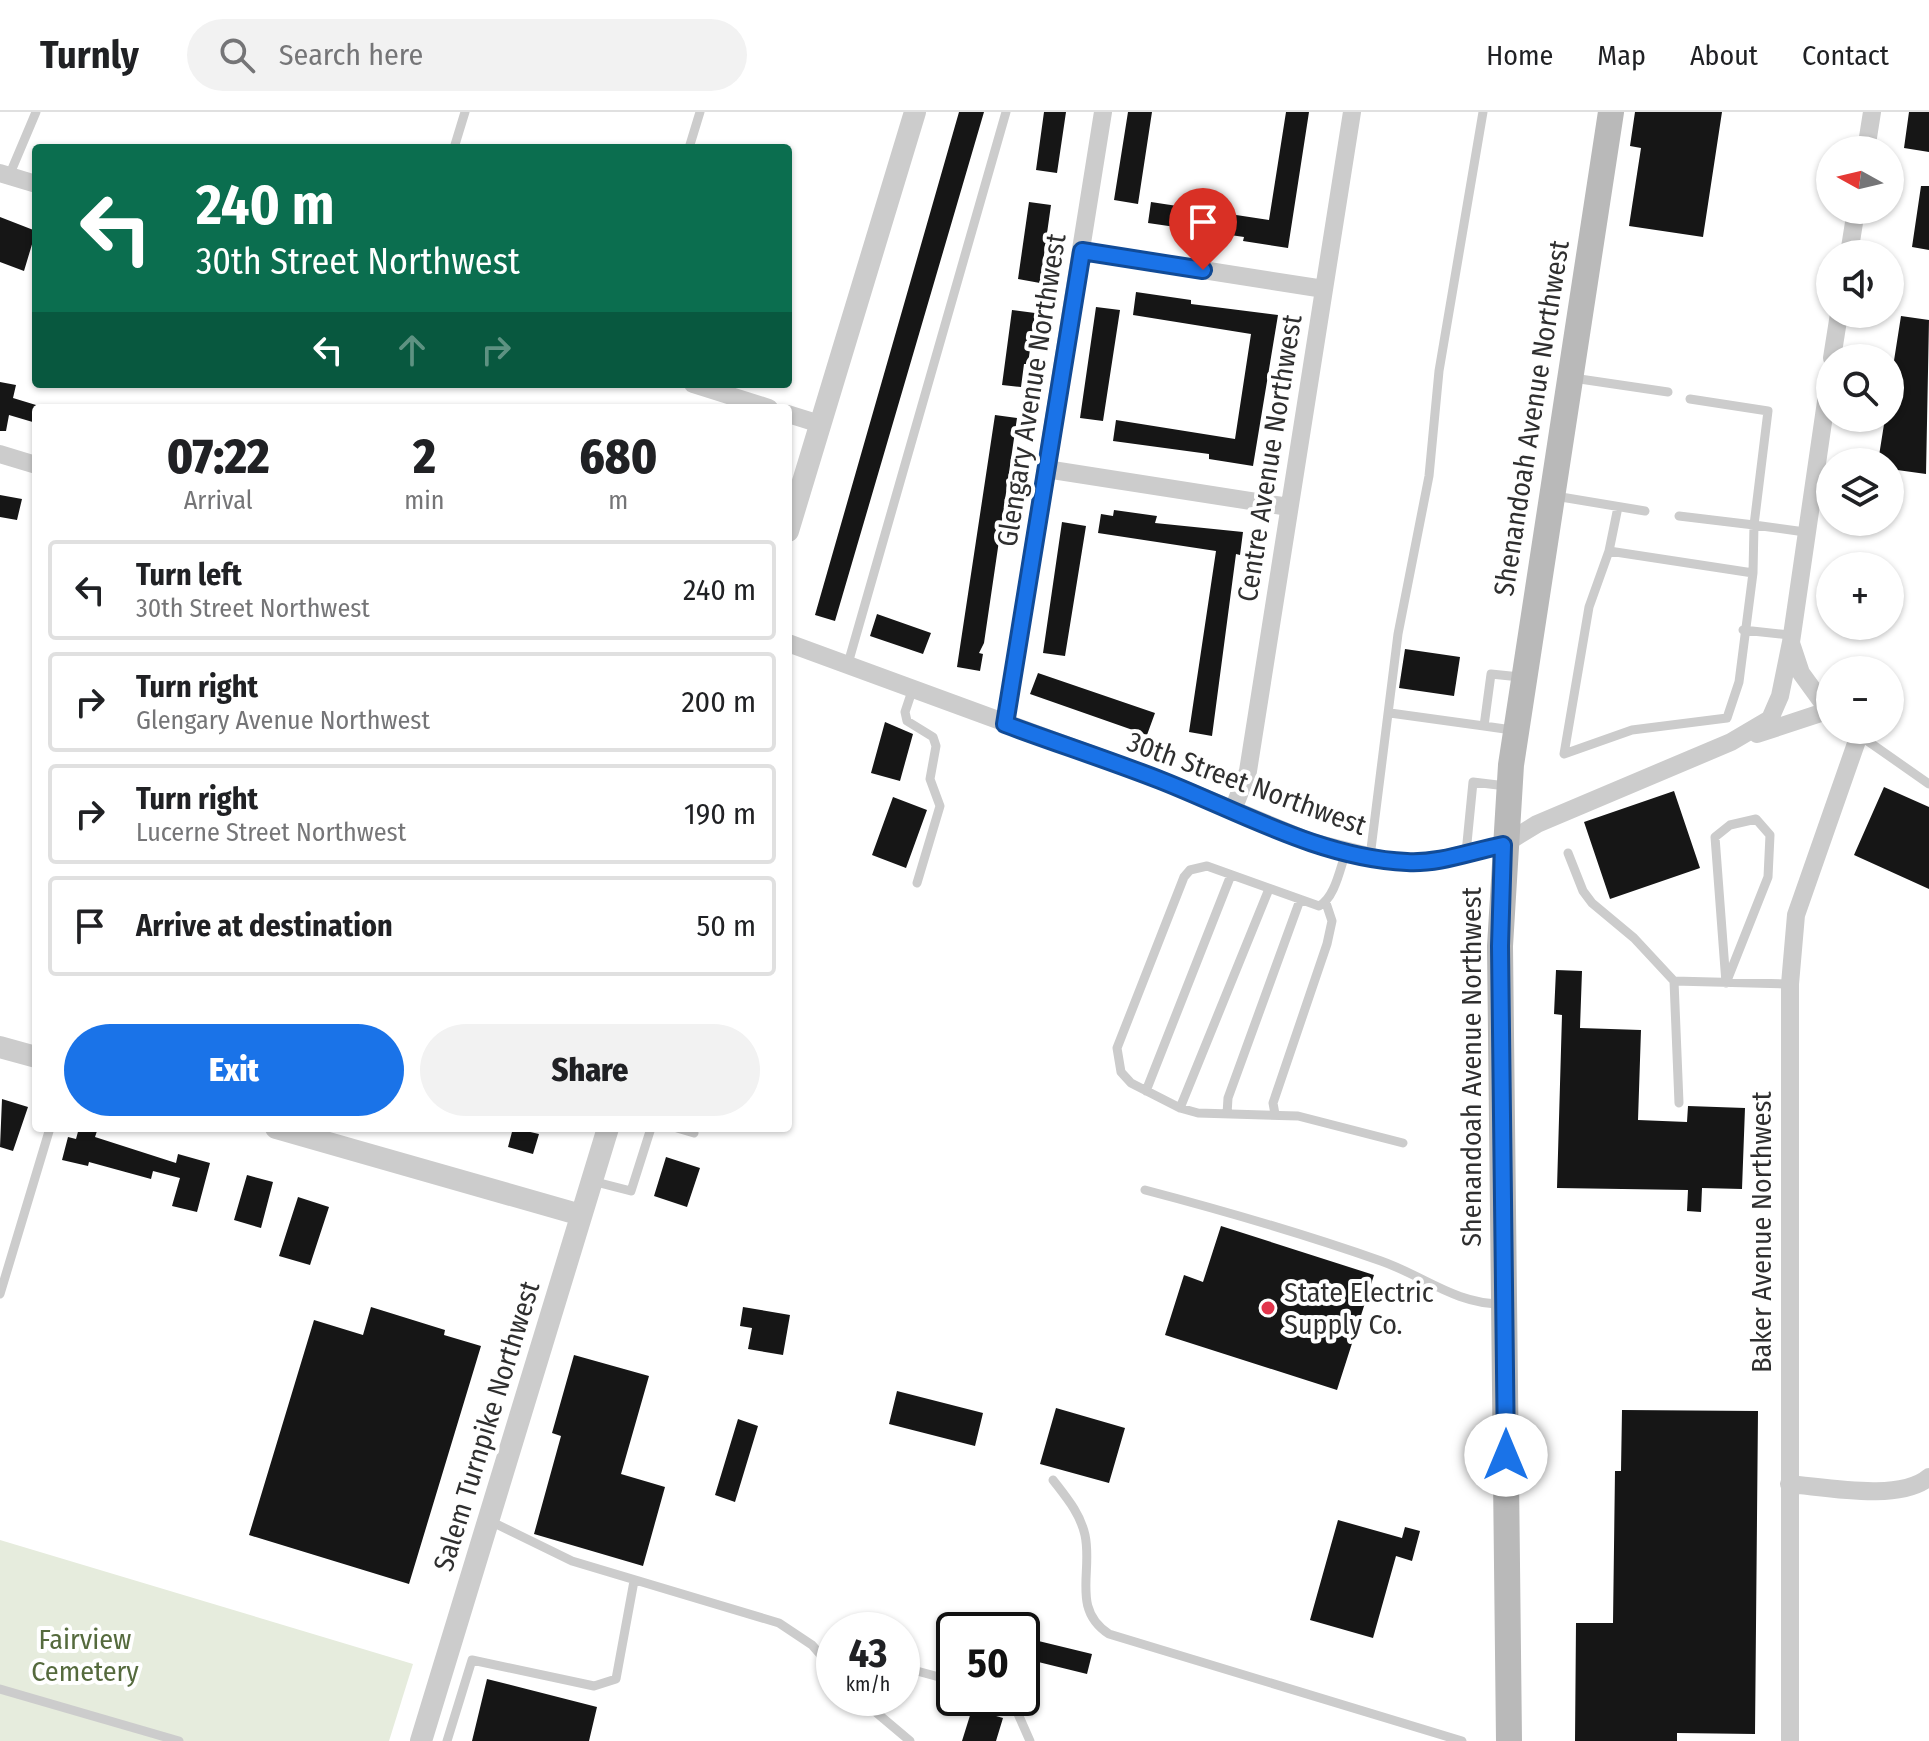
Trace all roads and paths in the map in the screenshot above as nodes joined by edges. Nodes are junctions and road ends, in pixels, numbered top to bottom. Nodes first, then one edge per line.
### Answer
1 (36, 112) edge
2 (465, 112) edge
3 (700, 112) edge
4 (915, 112) edge
5 (1006, 112) edge
6 (1103, 112) edge
7 (1352, 112) edge
8 (1483, 112) edge
9 (1611, 112) edge
10 (1872, 112) edge
11 (1868, 136) edge
12 (455, 144) edge
13 (690, 144) edge
14 (5, 174) edge
15 (32, 183) edge
16 (1082, 251) junction
17 (1324, 289) junction
18 (1570, 378) junction
19 (706, 388) edge
20 (1668, 392) dead end
21 (1690, 399) dead end
22 (756, 404) edge
23 (792, 415) edge
24 (820, 424) junction
25 (1821, 432) edge
26 (0, 454) edge
27 (32, 464) edge
28 (1046, 469) junction
29 (1551, 496) junction
30 (1289, 507) junction
31 (1618, 507) junction
32 (1645, 511) dead end
33 (1679, 516) dead end
34 (792, 518) edge
35 (1754, 525) junction
36 (1805, 532) junction
37 (1609, 551) junction
38 (1753, 573) junction
39 (1743, 630) junction
40 (1791, 639) junction
41 (792, 645) edge
42 (847, 667) junction
43 (1523, 677) junction
44 (912, 691) junction
45 (1816, 694) edge
46 (1390, 713) junction
47 (1816, 716) edge
48 (1005, 724) junction
49 (1484, 726) junction
50 (1515, 731) junction
51 (1731, 742) junction
52 (1852, 744) edge
53 (1873, 744) edge
54 (1929, 784) edge
55 (1509, 787) junction
56 (1233, 810) junction
57 (1503, 845) junction
58 (1346, 852) junction
59 (1466, 853) junction
60 (1568, 853) dead end
61 (1370, 857) junction
62 (1231, 875) junction
63 (917, 883) dead end
64 (1269, 889) junction
65 (1300, 900) junction
66 (1326, 903) junction
67 (1674, 981) junction
68 (1726, 983) junction
69 (1790, 984) junction
70 (1, 1049) edge
71 (32, 1056) edge
72 (1146, 1091) junction
73 (1679, 1103) dead end
74 (1180, 1108) junction
75 (1227, 1114) junction
76 (1275, 1114) junction
77 (49, 1132) edge
78 (290, 1132) edge
79 (607, 1132) edge
80 (650, 1132) edge
81 (691, 1132) edge
82 (694, 1133) dead end
83 (1403, 1143) dead end
84 (592, 1181) junction
85 (1145, 1190) dead end
86 (581, 1215) junction
87 (0, 1294) edge
88 (1505, 1304) junction
89 (1929, 1477) edge
90 (1053, 1480) dead end
91 (1789, 1484) junction
92 (488, 1520) junction
93 (634, 1581) junction
94 (816, 1650) edge
95 (448, 1652) junction
96 (472, 1660) junction
97 (0, 1689) edge
98 (880, 1716) edge
99 (1019, 1716) edge
100 (179, 1741) edge
101 (421, 1741) edge
102 (447, 1741) edge
103 (910, 1741) edge
104 (1030, 1741) edge
105 (1462, 1741) edge
106 (1509, 1741) edge
107 (1790, 1741) edge

1 - 14 lane
2 - 12 lane
3 - 13 lane
4 - 24 street
5 - 42 lane
6 - 16 street, Glengary Avenue Northwest
7 - 17 street, Centre Avenue Northwest
8 - 46 lane
9 - 18 main road, Shenandoah Avenue Northwest
10 - 11 street
14 - 15 street
16 - 17 street
16 - 28 street, Glengary Avenue Northwest
17 - 30 street, Centre Avenue Northwest
18 - 20 lane
18 - 29 main road, Shenandoah Avenue Northwest
19 - 22 street
21 - 35 lane
23 - 24 street
24 - 34 street
25 - 36 street
26 - 27 street
28 - 30 street
28 - 48 street, Glengary Avenue Northwest
29 - 31 lane
29 - 43 main road, Shenandoah Avenue Northwest
30 - 56 street, Centre Avenue Northwest
31 - 32 lane
31 - 37 lane
33 - 35 lane
35 - 36 lane
35 - 38 lane
36 - 40 street
37 - 38 lane
37 - 39 lane
38 - 39 lane
39 - 40 lane
40 - 45 street, 30th Street Northwest
40 - 51 street, 30th Street Northwest
41 - 42 street, 30th Street Northwest
42 - 44 street, 30th Street Northwest
43 - 49 lane
43 - 50 main road, Shenandoah Avenue Northwest
44 - 48 street, 30th Street Northwest
44 - 63 lane
46 - 49 lane
46 - 61 lane
47 - 51 street, 30th Street Northwest
48 - 56 street, 30th Street Northwest
49 - 50 lane
50 - 55 main road, Shenandoah Avenue Northwest
51 - 57 street, 30th Street Northwest
52 - 69 street, Baker Avenue Northwest
53 - 54 lane
55 - 57 main road, Shenandoah Avenue Northwest
55 - 59 lane
56 - 58 street, 30th Street Northwest
57 - 59 street, 30th Street Northwest
57 - 88 main road, Shenandoah Avenue Northwest
58 - 61 street, 30th Street Northwest
58 - 66 lane
59 - 61 street, 30th Street Northwest
60 - 67 lane
62 - 64 lane
62 - 72 lane
62 - 72 lane
64 - 65 lane
64 - 74 lane
65 - 66 lane
65 - 75 lane
66 - 76 lane
67 - 68 lane
67 - 73 lane
68 - 68 lane
68 - 69 lane
69 - 91 street, Baker Avenue Northwest
70 - 71 street
72 - 74 lane
74 - 75 lane
75 - 76 lane
76 - 83 lane
77 - 87 lane
78 - 86 street
79 - 84 street, Salem Turnpike Northwest
80 - 84 lane
81 - 82 lane
84 - 86 street, Salem Turnpike Northwest
85 - 88 lane
86 - 92 street, Salem Turnpike Northwest
88 - 106 main road, Shenandoah Avenue Northwest
89 - 91 street
90 - 105 lane
91 - 107 street, Baker Avenue Northwest
92 - 93 lane
92 - 95 street, Salem Turnpike Northwest
93 - 94 lane
93 - 96 lane
95 - 96 lane
95 - 101 street, Salem Turnpike Northwest
96 - 102 lane
97 - 100 lane
98 - 103 lane
99 - 104 lane

